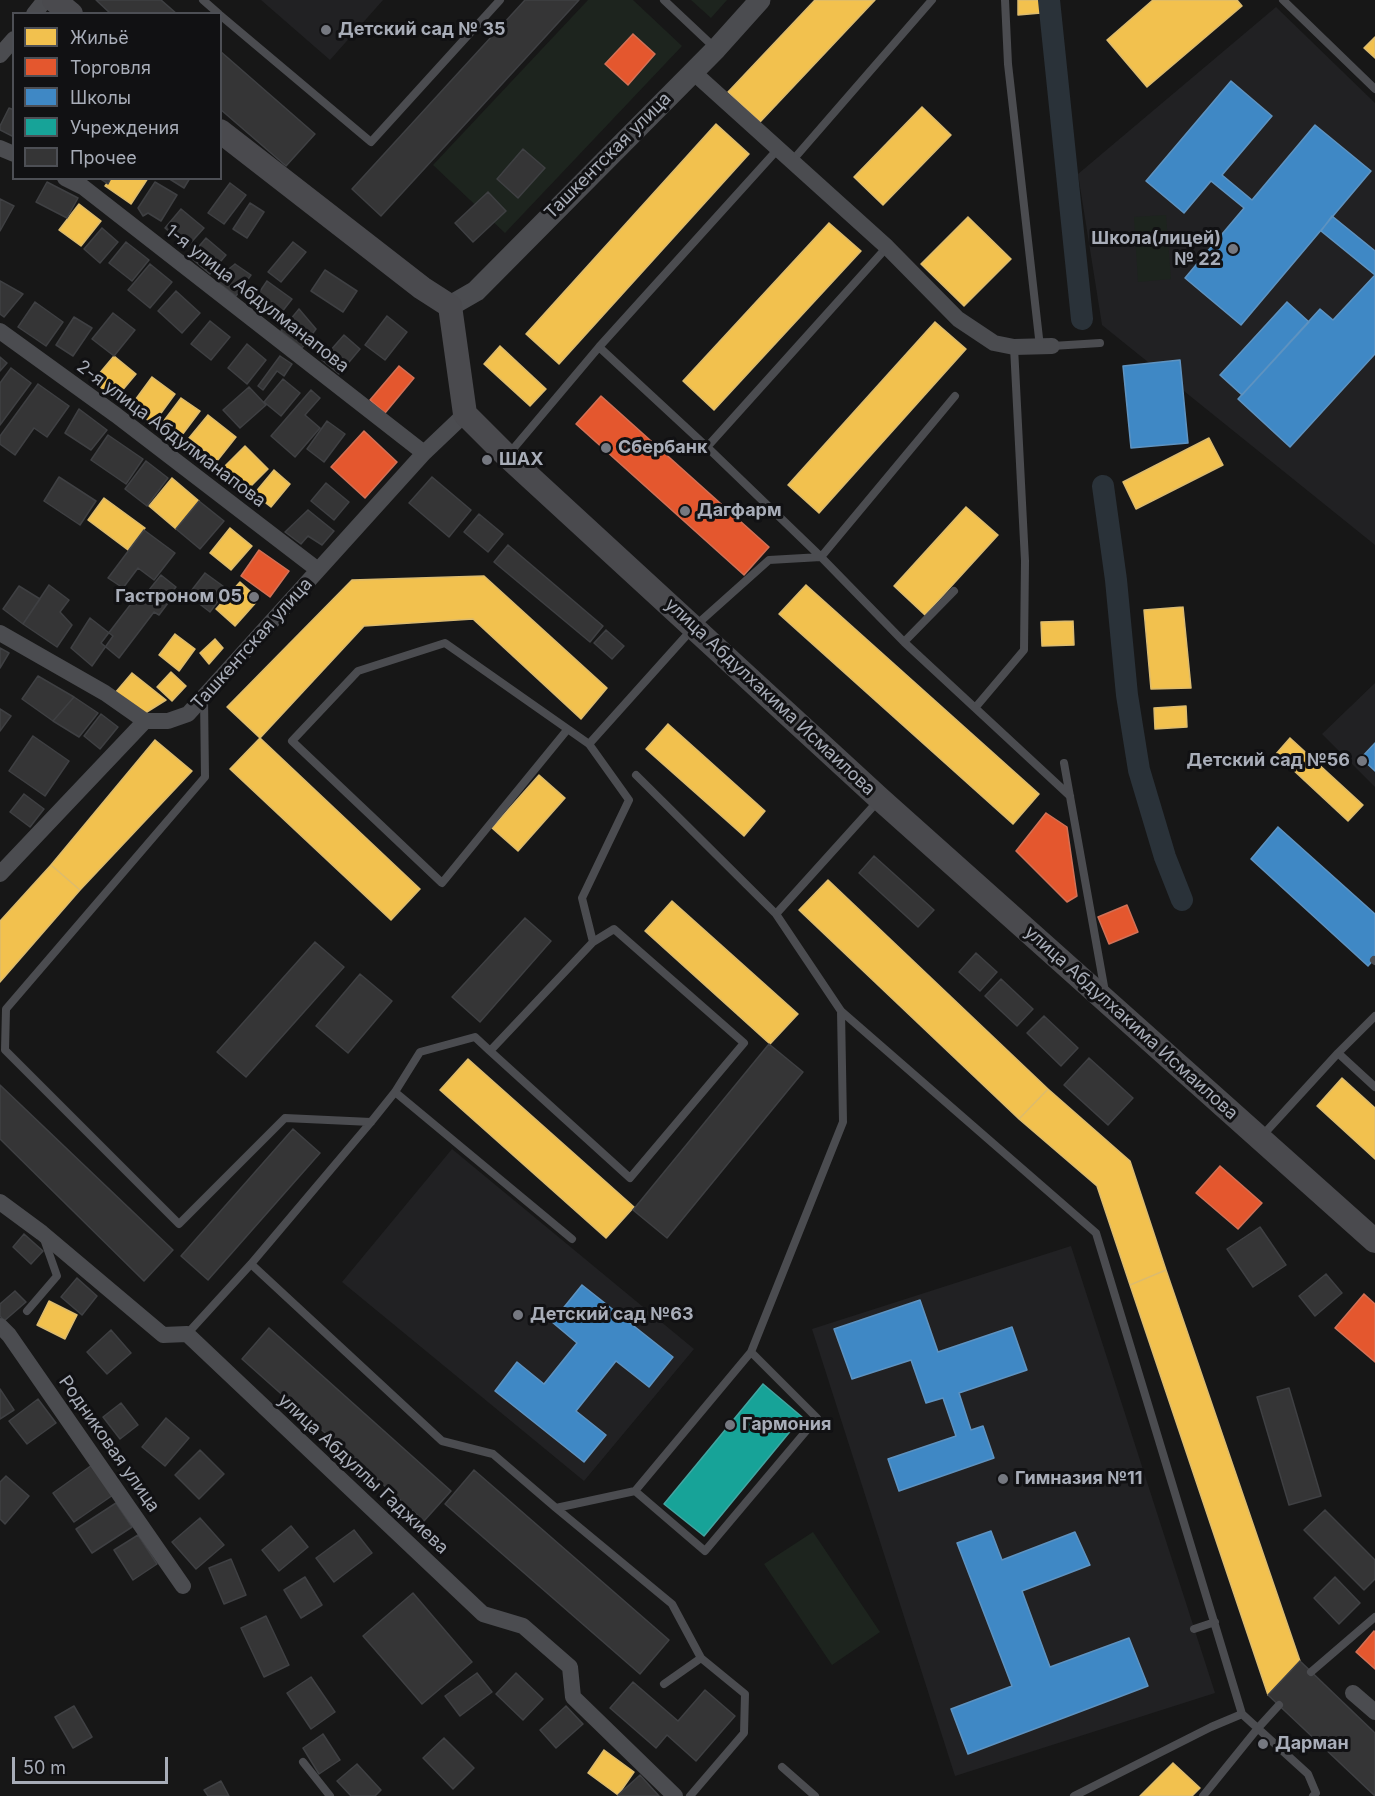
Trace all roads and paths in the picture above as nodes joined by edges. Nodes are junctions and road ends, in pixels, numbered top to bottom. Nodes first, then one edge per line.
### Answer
1 (45, 0) edge
2 (54, 0) edge
3 (203, 0) edge
4 (500, 0) edge
5 (664, 0) edge
6 (760, 0) edge
7 (932, 0) edge
8 (1005, 0) edge
9 (1288, 2) edge
10 (36, 12) edge
11 (69, 12) edge
12 (218, 12) edge
13 (222, 16) edge
14 (12, 41) edge
15 (716, 49) junction
16 (0, 55) edge
17 (692, 71) junction
18 (1375, 89) edge
19 (222, 133) edge
20 (778, 149) junction
21 (792, 161) junction
22 (69, 180) edge
23 (887, 247) junction
24 (450, 306) junction
25 (0, 331) edge
26 (1100, 343) dead end
27 (599, 347) junction
28 (1014, 347) junction
29 (1046, 347) junction
30 (955, 396) dead end
31 (465, 414) junction
32 (707, 447) junction
33 (424, 453) junction
34 (507, 456) junction
35 (821, 557) junction
36 (318, 570) junction
37 (954, 591) dead end
38 (694, 627) junction
39 (0, 633) edge
40 (904, 642) junction
41 (204, 697) junction
42 (975, 708) junction
43 (145, 721) junction
44 (567, 730) junction
45 (589, 744) junction
46 (1064, 763) dead end
47 (636, 775) dead end
48 (1070, 796) junction
49 (880, 799) junction
50 (0, 874) edge
51 (776, 914) junction
52 (593, 942) junction
53 (1106, 1002) junction
54 (841, 1011) junction
55 (1375, 1016) edge
56 (490, 1051) junction
57 (1338, 1053) junction
58 (1375, 1087) edge
59 (395, 1092) junction
60 (371, 1122) junction
61 (1260, 1138) junction
62 (0, 1202) edge
63 (42, 1233) junction
64 (572, 1239) dead end
65 (1375, 1241) edge
66 (251, 1264) junction
67 (27, 1311) dead end
68 (0, 1326) edge
69 (187, 1334) junction
70 (751, 1352) junction
71 (635, 1491) junction
72 (556, 1508) junction
73 (183, 1586) dead end
74 (1375, 1617) edge
75 (1215, 1622) junction
76 (1194, 1629) dead end
77 (701, 1658) junction
78 (1311, 1672) dead end
79 (664, 1684) dead end
80 (1353, 1693) dead end
81 (1279, 1706) dead end
82 (1375, 1712) edge
83 (1242, 1714) junction
84 (1258, 1728) junction
85 (303, 1761) dead end
86 (782, 1767) dead end
87 (1316, 1795) edge
88 (330, 1796) edge
89 (675, 1796) edge
90 (690, 1796) edge
91 (815, 1796) edge
92 (1074, 1796) edge
93 (1203, 1796) edge

1 - 10 street
2 - 11 main road
3 - 12 lane
4 - 13 lane
5 - 15 lane
6 - 15 street, Ташкентская улица
7 - 21 lane
8 - 29 lane
9 - 18 lane
14 - 16 street
15 - 17 street, Ташкентская улица
17 - 20 street
17 - 24 street, Ташкентская улица
19 - 24 main road
20 - 21 street
20 - 27 lane
21 - 23 street
22 - 33 street, 1-я улица Абдулманапова
23 - 28 street
23 - 32 lane
24 - 31 main road
25 - 36 street, 2-я улица Абдулманапова
26 - 29 lane
27 - 32 lane
27 - 34 lane
28 - 29 street
28 - 42 lane
30 - 35 lane
31 - 33 street, Ташкентская улица
31 - 34 main road, улица Абдулхакима Исмаилова
32 - 35 lane
33 - 36 street, Ташкентская улица
34 - 38 main road, улица Абдулхакима Исмаилова
35 - 38 lane
35 - 40 lane
36 - 41 street, Ташкентская улица
37 - 40 lane
38 - 45 lane
38 - 49 main road, улица Абдулхакима Исмаилова
39 - 43 street
40 - 42 lane
41 - 43 street, Ташкентская улица
41 - 60 lane
42 - 48 lane
43 - 50 street
44 - 44 lane
44 - 45 lane
45 - 52 lane
46 - 48 lane
47 - 51 lane
48 - 53 lane
49 - 51 lane
49 - 53 main road, улица Абдулхакима Исмаилова
51 - 54 lane
52 - 56 lane
52 - 56 lane
53 - 61 main road, улица Абдулхакима Исмаилова
54 - 70 lane
54 - 75 lane
55 - 57 lane
56 - 59 lane
57 - 58 lane
57 - 61 lane
59 - 60 lane
59 - 64 lane
60 - 66 lane
61 - 65 main road, улица Абдулхакима Исмаилова
62 - 63 street
63 - 67 lane
63 - 69 street
66 - 69 lane
66 - 72 lane
68 - 73 street, Родниковая улица
69 - 89 street, улица Абдуллы Гаджиева
70 - 71 lane
70 - 71 lane
71 - 72 lane
72 - 77 lane
74 - 78 lane
75 - 76 lane
75 - 83 lane
77 - 79 lane
77 - 90 lane
80 - 82 street
81 - 84 lane
83 - 84 lane
83 - 92 lane
84 - 87 lane
84 - 93 lane
85 - 88 lane
86 - 91 lane

